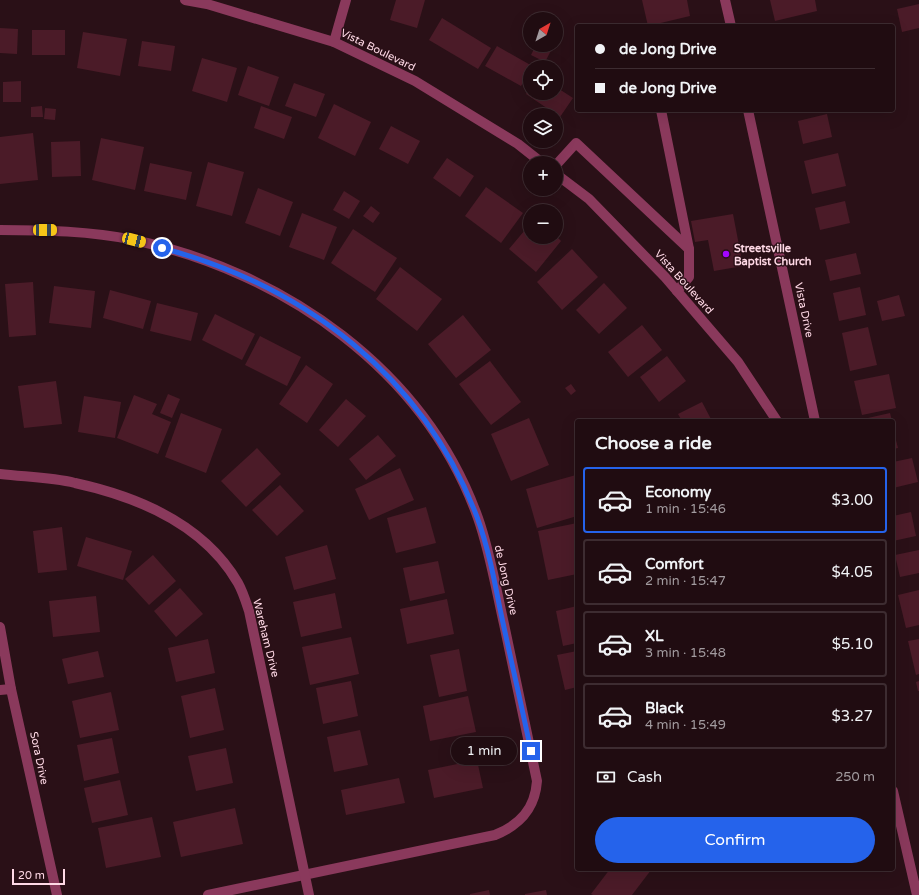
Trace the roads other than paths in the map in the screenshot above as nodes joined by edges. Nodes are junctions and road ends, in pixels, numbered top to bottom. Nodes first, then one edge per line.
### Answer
1 (185, 0) edge
2 (346, 0) edge
3 (725, 0) edge
4 (731, 24) edge
5 (334, 42) junction
6 (661, 112) edge
7 (748, 112) edge
8 (533, 156) edge
9 (563, 157) edge
10 (563, 179) edge
11 (0, 230) edge
12 (688, 249) junction
13 (677, 291) junction
14 (776, 419) edge
15 (815, 419) edge
16 (0, 474) edge
17 (0, 627) edge
18 (11, 689) junction
19 (0, 690) edge
20 (895, 800) edge
21 (304, 874) junction
22 (56, 895) edge
23 (208, 895) edge
24 (309, 895) edge
25 (917, 895) edge

1 - 5 street, Vista Boulevard
2 - 5 street
3 - 4 street
5 - 8 street, Vista Boulevard
6 - 12 street
7 - 15 street, Vista Drive
9 - 12 street
10 - 13 street, Vista Boulevard
11 - 21 street, de Jong Drive
12 - 13 street
13 - 14 street, Vista Boulevard
16 - 21 street, Wareham Drive
17 - 18 street, Sora Drive
18 - 19 street
18 - 22 street, Sora Drive
20 - 25 street
21 - 23 street, de Jong Drive
21 - 24 street, Wareham Drive

